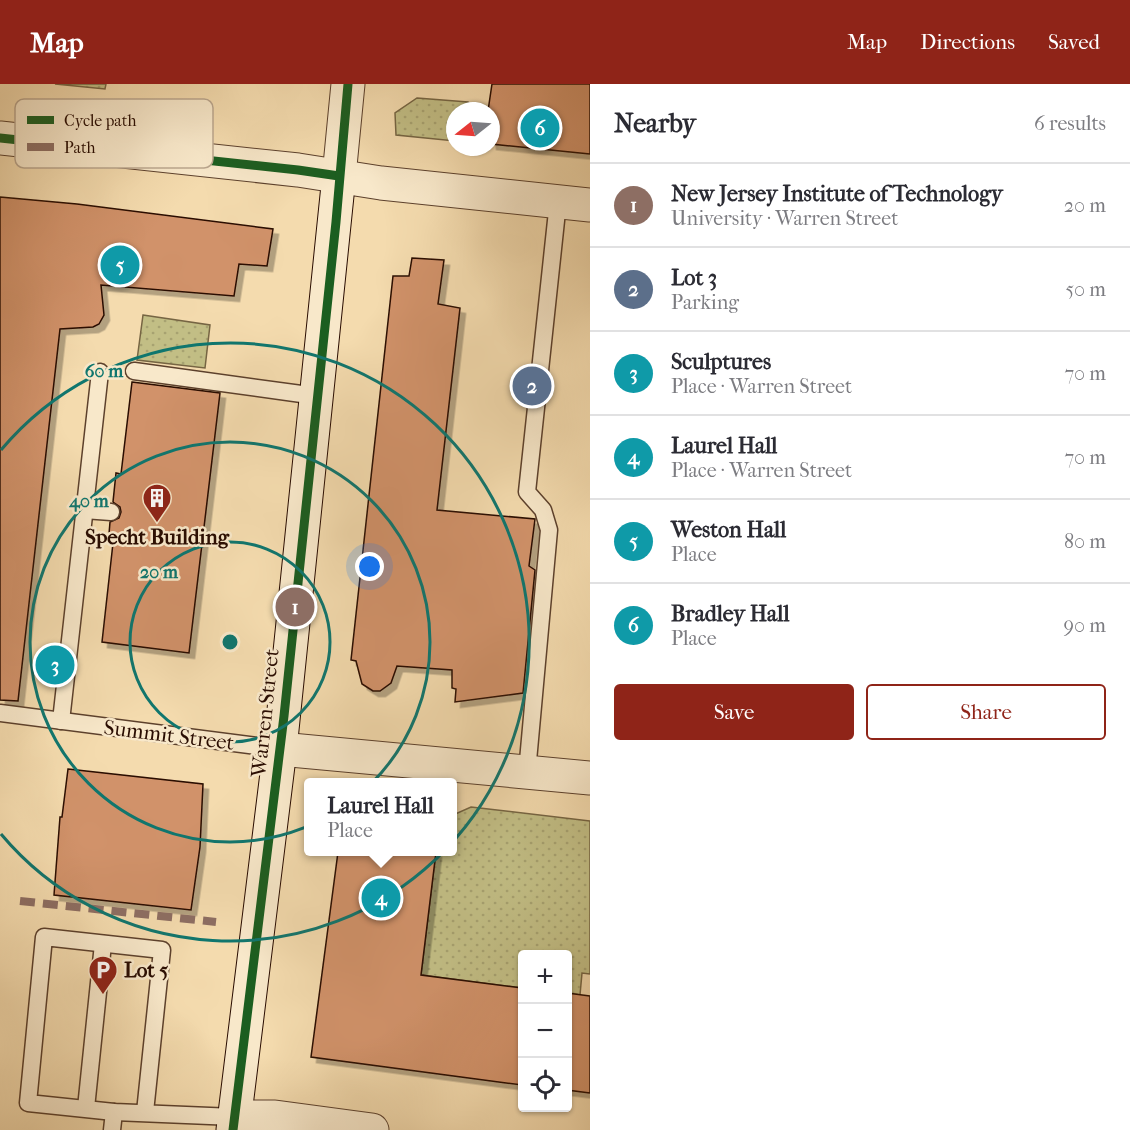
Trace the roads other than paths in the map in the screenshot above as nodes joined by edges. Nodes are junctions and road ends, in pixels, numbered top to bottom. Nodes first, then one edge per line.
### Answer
1 (348, 84) edge
2 (0, 138) edge
3 (15, 140) edge
4 (213, 161) edge
5 (339, 177) junction
6 (558, 202) junction
7 (590, 205) edge
8 (134, 371) dead end
9 (100, 372) dead end
10 (316, 396) junction
11 (84, 510) junction
12 (111, 512) dead end
13 (0, 713) edge
14 (61, 721) junction
15 (280, 749) junction
16 (526, 772) junction
17 (590, 778) edge
18 (103, 944) junction
19 (86, 1108) junction
20 (114, 1112) junction
21 (145, 1112) junction
22 (233, 1124) edge
23 (112, 1130) edge
24 (372, 1130) edge

1 - 5 street, Warren Street
2 - 3 street
4 - 5 street
5 - 6 street
5 - 10 street, Warren Street
6 - 7 street
6 - 16 lane
8 - 10 lane
9 - 11 lane
10 - 15 street, Warren Street
11 - 12 lane
11 - 14 lane
13 - 14 lane, Summit Street
14 - 15 lane, Summit Street
15 - 16 street, Summit Street
15 - 22 street, Warren Street
16 - 17 street, Summit Street
18 - 19 lane
18 - 19 lane
18 - 21 lane
19 - 20 lane
20 - 21 lane
20 - 23 lane
21 - 22 lane
22 - 24 street

